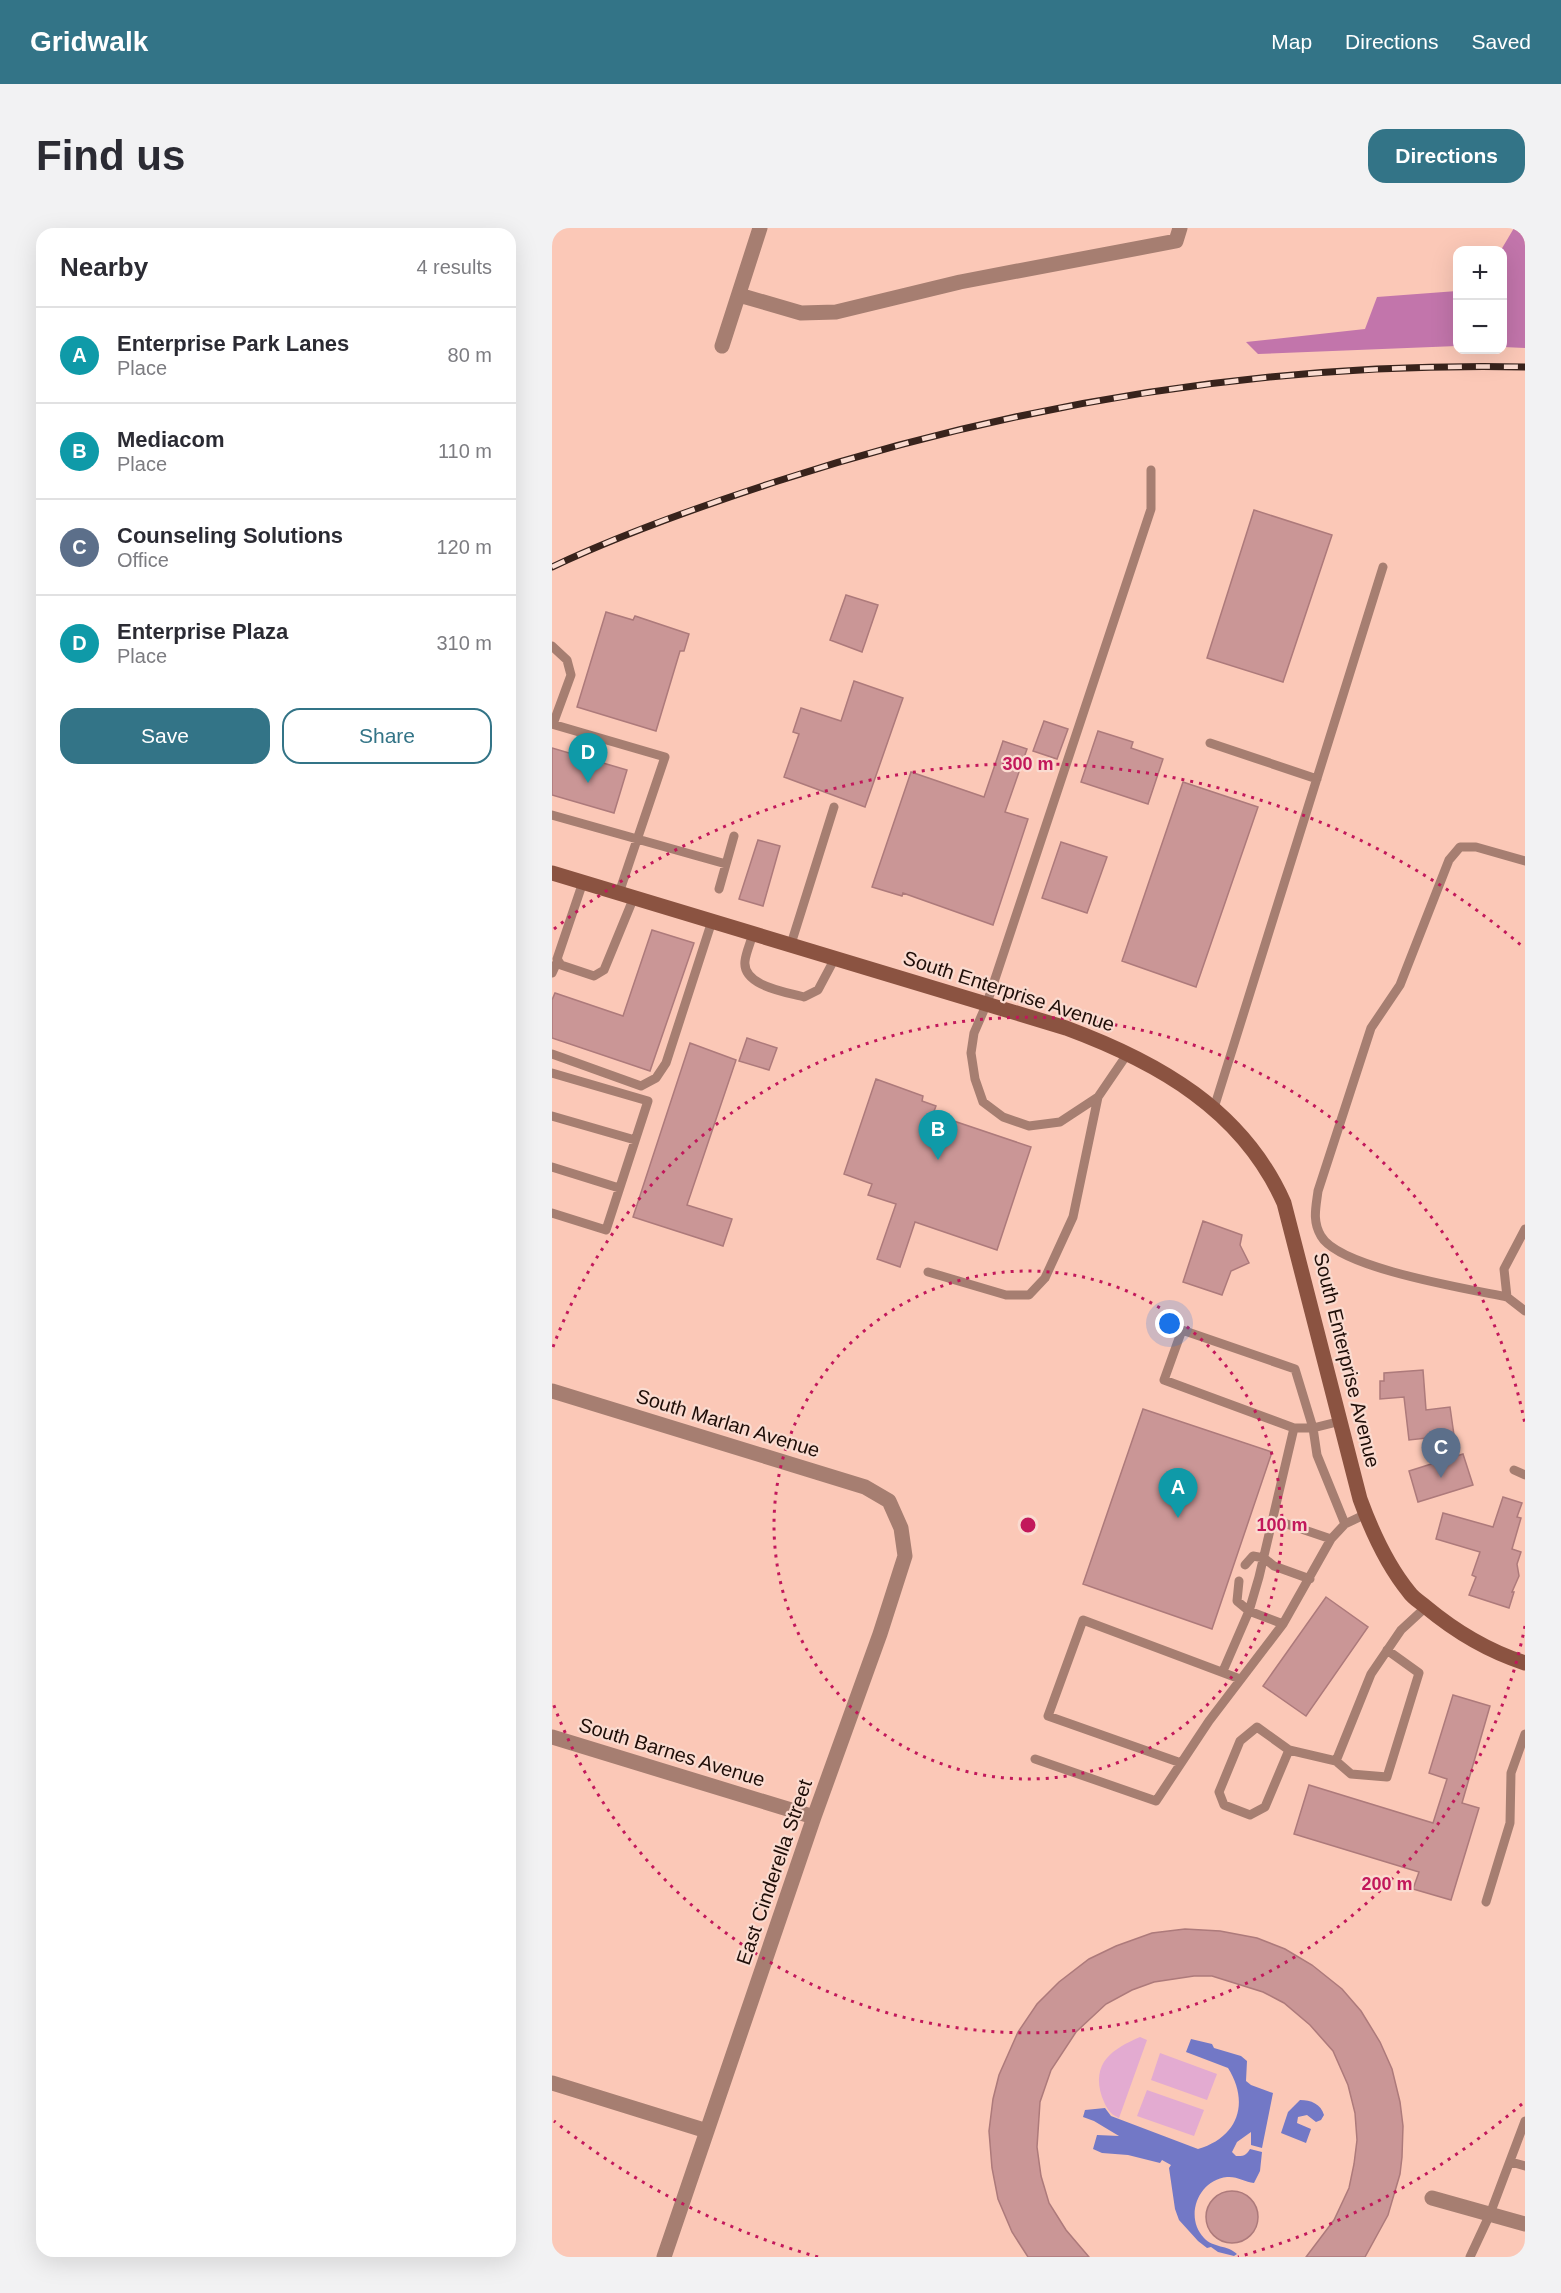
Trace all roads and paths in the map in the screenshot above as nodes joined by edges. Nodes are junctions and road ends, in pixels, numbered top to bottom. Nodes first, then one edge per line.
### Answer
1 (760, 228) edge
2 (1178, 234) edge
3 (739, 295) junction
4 (722, 346) dead end
5 (1151, 470) dead end
6 (1383, 567) dead end
7 (552, 646) edge
8 (553, 724) edge
9 (1210, 743) dead end
10 (1317, 779) junction
11 (834, 807) dead end
12 (552, 815) edge
13 (734, 836) dead end
14 (637, 840) junction
15 (1525, 861) edge
16 (726, 864) junction
17 (552, 873) edge
18 (583, 882) junction
19 (719, 889) dead end
20 (626, 895) junction
21 (712, 921) junction
22 (753, 933) junction
23 (790, 944) junction
24 (835, 958) junction
25 (558, 960) junction
26 (552, 973) edge
27 (987, 1004) junction
28 (1128, 1053) junction
29 (552, 1054) edge
30 (552, 1073) edge
31 (1098, 1097) junction
32 (1214, 1108) junction
33 (552, 1116) edge
34 (635, 1140) junction
35 (552, 1167) edge
36 (619, 1188) junction
37 (552, 1213) edge
38 (1525, 1229) edge
39 (928, 1272) dead end
40 (1507, 1297) junction
41 (1525, 1311) edge
42 (552, 1391) edge
43 (1341, 1421) junction
44 (1294, 1428) junction
45 (1313, 1428) junction
46 (1514, 1470) dead end
47 (1525, 1475) edge
48 (889, 1501) joint
49 (1366, 1514) junction
50 (1272, 1519) junction
51 (1345, 1524) junction
52 (1331, 1539) junction
53 (1264, 1558) junction
54 (1245, 1565) dead end
55 (1310, 1579) junction
56 (1239, 1581) dead end
57 (1426, 1607) junction
58 (1249, 1611) junction
59 (1283, 1624) junction
60 (1387, 1650) junction
61 (1525, 1663) edge
62 (1222, 1671) junction
63 (1240, 1679) junction
64 (1525, 1734) edge
65 (552, 1737) edge
66 (1289, 1750) junction
67 (1035, 1759) dead end
68 (1336, 1761) junction
69 (1181, 1763) junction
70 (814, 1817) junction
71 (1486, 1902) dead end
72 (552, 2083) edge
73 (1525, 2121) edge
74 (707, 2131) junction
75 (1511, 2162) junction
76 (1525, 2166) edge
77 (1432, 2198) dead end
78 (1490, 2214) junction
79 (1525, 2224) edge
80 (664, 2257) edge
81 (1470, 2257) edge

1 - 3 street
2 - 3 street
3 - 4 street
5 - 27 lane
6 - 10 lane
7 - 8 lane
8 - 14 lane
9 - 10 lane
10 - 32 lane
11 - 23 lane
12 - 14 lane
13 - 16 lane
14 - 16 lane
14 - 20 lane
15 - 40 lane
16 - 19 lane
17 - 18 street, South Enterprise Avenue
18 - 20 street, South Enterprise Avenue
18 - 25 lane
20 - 21 street, South Enterprise Avenue
20 - 25 lane
21 - 22 street, South Enterprise Avenue
21 - 29 lane
22 - 23 street, South Enterprise Avenue
22 - 24 lane
23 - 24 street, South Enterprise Avenue
24 - 27 street, South Enterprise Avenue
25 - 26 lane
27 - 28 street, South Enterprise Avenue
27 - 31 lane
28 - 31 lane
28 - 32 street, South Enterprise Avenue
30 - 34 lane
31 - 39 lane
32 - 43 street, South Enterprise Avenue
33 - 34 lane
34 - 36 lane
35 - 36 lane
36 - 37 lane
38 - 40 lane
40 - 41 lane
42 - 48 street, South Marlan Avenue
43 - 45 lane
43 - 49 street, South Enterprise Avenue
44 - 45 lane
44 - 45 lane
44 - 50 lane
45 - 51 lane
46 - 47 lane
48 - 70 street, East Cinderella Street
49 - 51 lane
49 - 57 street, South Enterprise Avenue
50 - 52 lane
50 - 53 lane
51 - 52 lane
52 - 55 lane
53 - 54 lane
53 - 55 lane
53 - 58 lane
55 - 59 lane
56 - 58 lane
57 - 60 lane
57 - 61 street, South Enterprise Avenue
58 - 59 lane
58 - 62 lane
59 - 63 lane
60 - 68 lane
60 - 68 lane
62 - 63 lane
62 - 69 lane
63 - 69 lane
64 - 71 lane
65 - 70 street, South Barnes Avenue
66 - 66 lane
66 - 68 lane
67 - 69 lane
70 - 74 street, East Cinderella Street
72 - 74 street
73 - 75 lane
74 - 80 street, East Cinderella Street
75 - 76 lane
75 - 78 lane
77 - 78 street
78 - 79 street
78 - 81 lane

